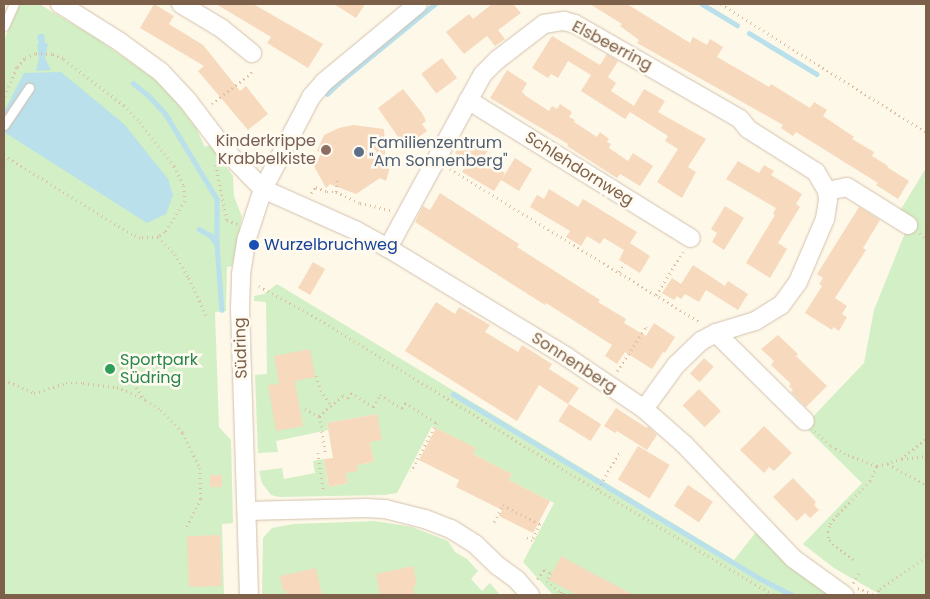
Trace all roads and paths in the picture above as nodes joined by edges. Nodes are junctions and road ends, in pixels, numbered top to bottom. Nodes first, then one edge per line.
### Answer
1 (14, 4) edge
2 (181, 4) edge
3 (418, 4) edge
4 (721, 4) edge
5 (70, 6) edge
6 (4, 26) edge
7 (252, 53) joint
8 (29, 88) dead end
9 (4, 96) edge
10 (468, 100) junction
11 (199, 115) junction
12 (4, 124) edge
13 (926, 132) edge
14 (4, 156) edge
15 (436, 160) junction
16 (215, 163) dead end
17 (337, 178) dead end
18 (264, 189) junction
19 (827, 191) junction
20 (336, 192) junction
21 (305, 209) junction
22 (405, 218) junction
23 (908, 225) dead end
24 (250, 228) junction
25 (158, 238) junction
26 (691, 238) joint
27 (388, 248) junction
28 (624, 263) dead end
29 (619, 272) junction
30 (259, 286) dead end
31 (656, 295) junction
32 (207, 317) dead end
33 (650, 330) dead end
34 (716, 332) junction
35 (627, 356) dead end
36 (119, 363) dead end
37 (316, 376) dead end
38 (4, 380) edge
39 (146, 400) junction
40 (331, 405) junction
41 (305, 409) dead end
42 (644, 409) junction
43 (318, 416) junction
44 (805, 421) joint
45 (926, 439) edge
46 (325, 452) dead end
47 (622, 452) dead end
48 (318, 453) dead end
49 (926, 456) edge
50 (901, 459) junction
51 (888, 464) junction
52 (877, 466) junction
53 (411, 472) dead end
54 (926, 485) edge
55 (598, 489) junction
56 (326, 507) junction
57 (247, 511) junction
58 (494, 522) dead end
59 (185, 530) dead end
60 (525, 537) dead end
61 (926, 557) edge
62 (853, 560) dead end
63 (860, 571) dead end
64 (563, 588) dead end
65 (851, 590) edge
66 (560, 593) junction
67 (528, 594) edge
68 (249, 595) edge
69 (564, 595) edge
70 (774, 595) edge
71 (874, 595) edge

1 - 6 lane
2 - 7 street
3 - 18 street, Südring
4 - 13 path
5 - 11 street
7 - 11 path
8 - 12 lane
9 - 25 path
10 - 15 street, Elsbeerring
10 - 19 street, Elsbeerring
10 - 26 street, Schlehdornweg
11 - 18 street
14 - 25 path
15 - 22 street, Elsbeerring
15 - 29 path
16 - 24 path
17 - 20 path
18 - 21 street, Sonnenberg
18 - 24 street, Südring
19 - 23 street
19 - 34 street
20 - 21 path
20 - 22 path
21 - 27 street, Sonnenberg
22 - 27 street, Elsbeerring
24 - 57 street, Südring
25 - 32 path
26 - 31 path
27 - 42 street, Sonnenberg
28 - 29 path
29 - 31 path
30 - 55 path
31 - 34 path
33 - 35 path
34 - 42 street
34 - 44 street
36 - 39 path
37 - 40 path
38 - 39 path
39 - 59 path
40 - 43 path
40 - 53 path
41 - 43 path
42 - 65 street, Sonnenberg
43 - 46 path
44 - 52 path
45 - 50 path
47 - 55 path
48 - 56 path
49 - 50 path
50 - 51 path
51 - 52 path
51 - 54 path
52 - 62 path
55 - 70 path
56 - 57 street
56 - 67 street
57 - 68 street, Südring
58 - 60 path
61 - 71 path
63 - 65 path
64 - 66 path
65 - 71 path
66 - 67 path
66 - 69 path

